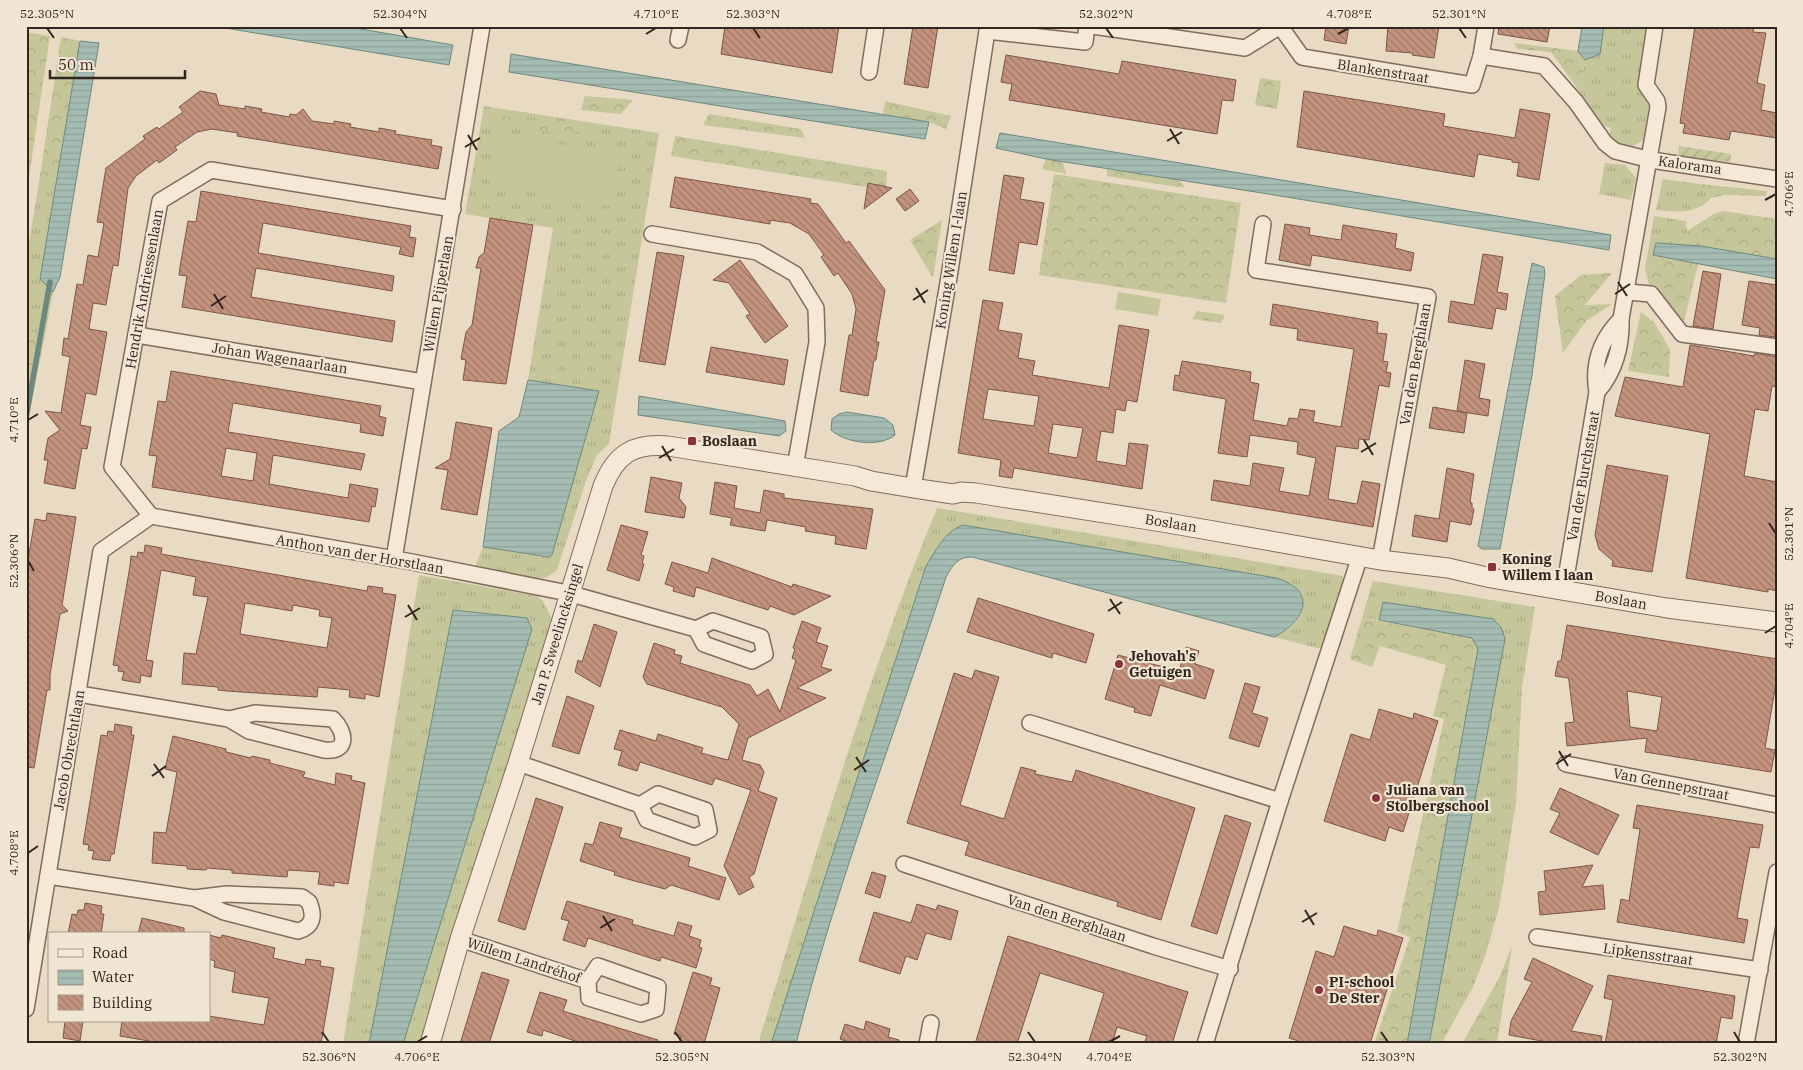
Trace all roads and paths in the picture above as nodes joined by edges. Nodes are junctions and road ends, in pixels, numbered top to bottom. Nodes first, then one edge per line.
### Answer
1 (876, 26) edge
2 (1087, 26) edge
3 (1093, 26) edge
4 (1280, 26) edge
5 (1486, 26) edge
6 (1655, 26) edge
7 (482, 27) edge
8 (986, 28) edge
9 (1481, 56) junction
10 (869, 72) dead end
11 (1650, 160) junction
12 (1777, 179) edge
13 (453, 209) junction
14 (1263, 224) dead end
15 (652, 234) dead end
16 (1627, 292) junction
17 (137, 335) junction
18 (1777, 347) edge
19 (423, 382) junction
20 (795, 467) junction
21 (914, 482) junction
22 (151, 516) junction
23 (1360, 556) junction
24 (394, 559) junction
25 (1380, 560) junction
26 (1564, 590) junction
27 (568, 594) junction
28 (1722, 616) junction
29 (1777, 622) edge
30 (696, 629) dead end
31 (1777, 632) edge
32 (79, 694) junction
33 (229, 719) junction
34 (1030, 723) dead end
35 (518, 764) junction
36 (1566, 764) dead end
37 (1280, 801) junction
38 (640, 805) dead end
39 (1777, 805) edge
40 (904, 864) dead end
41 (1777, 872) edge
42 (48, 876) junction
43 (194, 898) junction
44 (1536, 937) dead end
45 (460, 939) junction
46 (1230, 969) junction
47 (1760, 970) junction
48 (588, 981) junction
49 (26, 1009) edge
50 (931, 1023) dead end
51 (430, 1044) edge
52 (927, 1044) edge
53 (1206, 1044) edge
54 (1746, 1044) edge

1 - 10 street
2 - 8 street
3 - 4 street, Blankenstraat
4 - 9 street, Blankenstraat
5 - 9 street, Blankenstraat
6 - 11 street, Kalorama
7 - 13 street, Willem Pijperlaan
8 - 21 street, Koning Willem I-laan
9 - 11 street
11 - 12 street, Kalorama
11 - 16 street, Van der Burchstraat
13 - 17 street, Hendrik Andriessenlaan
13 - 19 street, Willem Pijperlaan
14 - 25 street, Van den Berghlaan
15 - 20 street
16 - 18 street
16 - 26 street, Van der Burchstraat
17 - 19 street, Johan Wagenaarlaan
17 - 22 street, Hendrik Andriessenlaan
19 - 24 street, Willem Pijperlaan
20 - 21 street, Jan P. Sweelincksingel
20 - 27 street, Jan P. Sweelincksingel
21 - 23 street, Boslaan
22 - 24 street, Anthon van der Horstlaan
22 - 32 street, Jacob Obrechtlaan
23 - 25 street, Boslaan
23 - 37 street
24 - 27 street, Anthon van der Horstlaan
25 - 26 street, Boslaan
26 - 28 street, Boslaan
27 - 30 street, Anthon van der Horstlaan
27 - 35 street, Jan P. Sweelincksingel
28 - 29 street, Boslaan
28 - 31 street, Boslaan
32 - 33 street
32 - 42 street, Jacob Obrechtlaan
33 - 33 street
34 - 37 street
35 - 38 street
35 - 45 street, Jan P. Sweelincksingel
36 - 39 street, Van Gennepstraat
37 - 46 street
40 - 46 street, Van den Berghlaan
41 - 47 street
42 - 43 street
42 - 49 street, Jacob Obrechtlaan
43 - 43 street
44 - 47 street, Lipkensstraat
45 - 48 street, Willem Landréhof
45 - 51 street, Jan P. Sweelincksingel
46 - 53 street
47 - 54 street
48 - 48 street, Willem Landréhof
50 - 52 street

